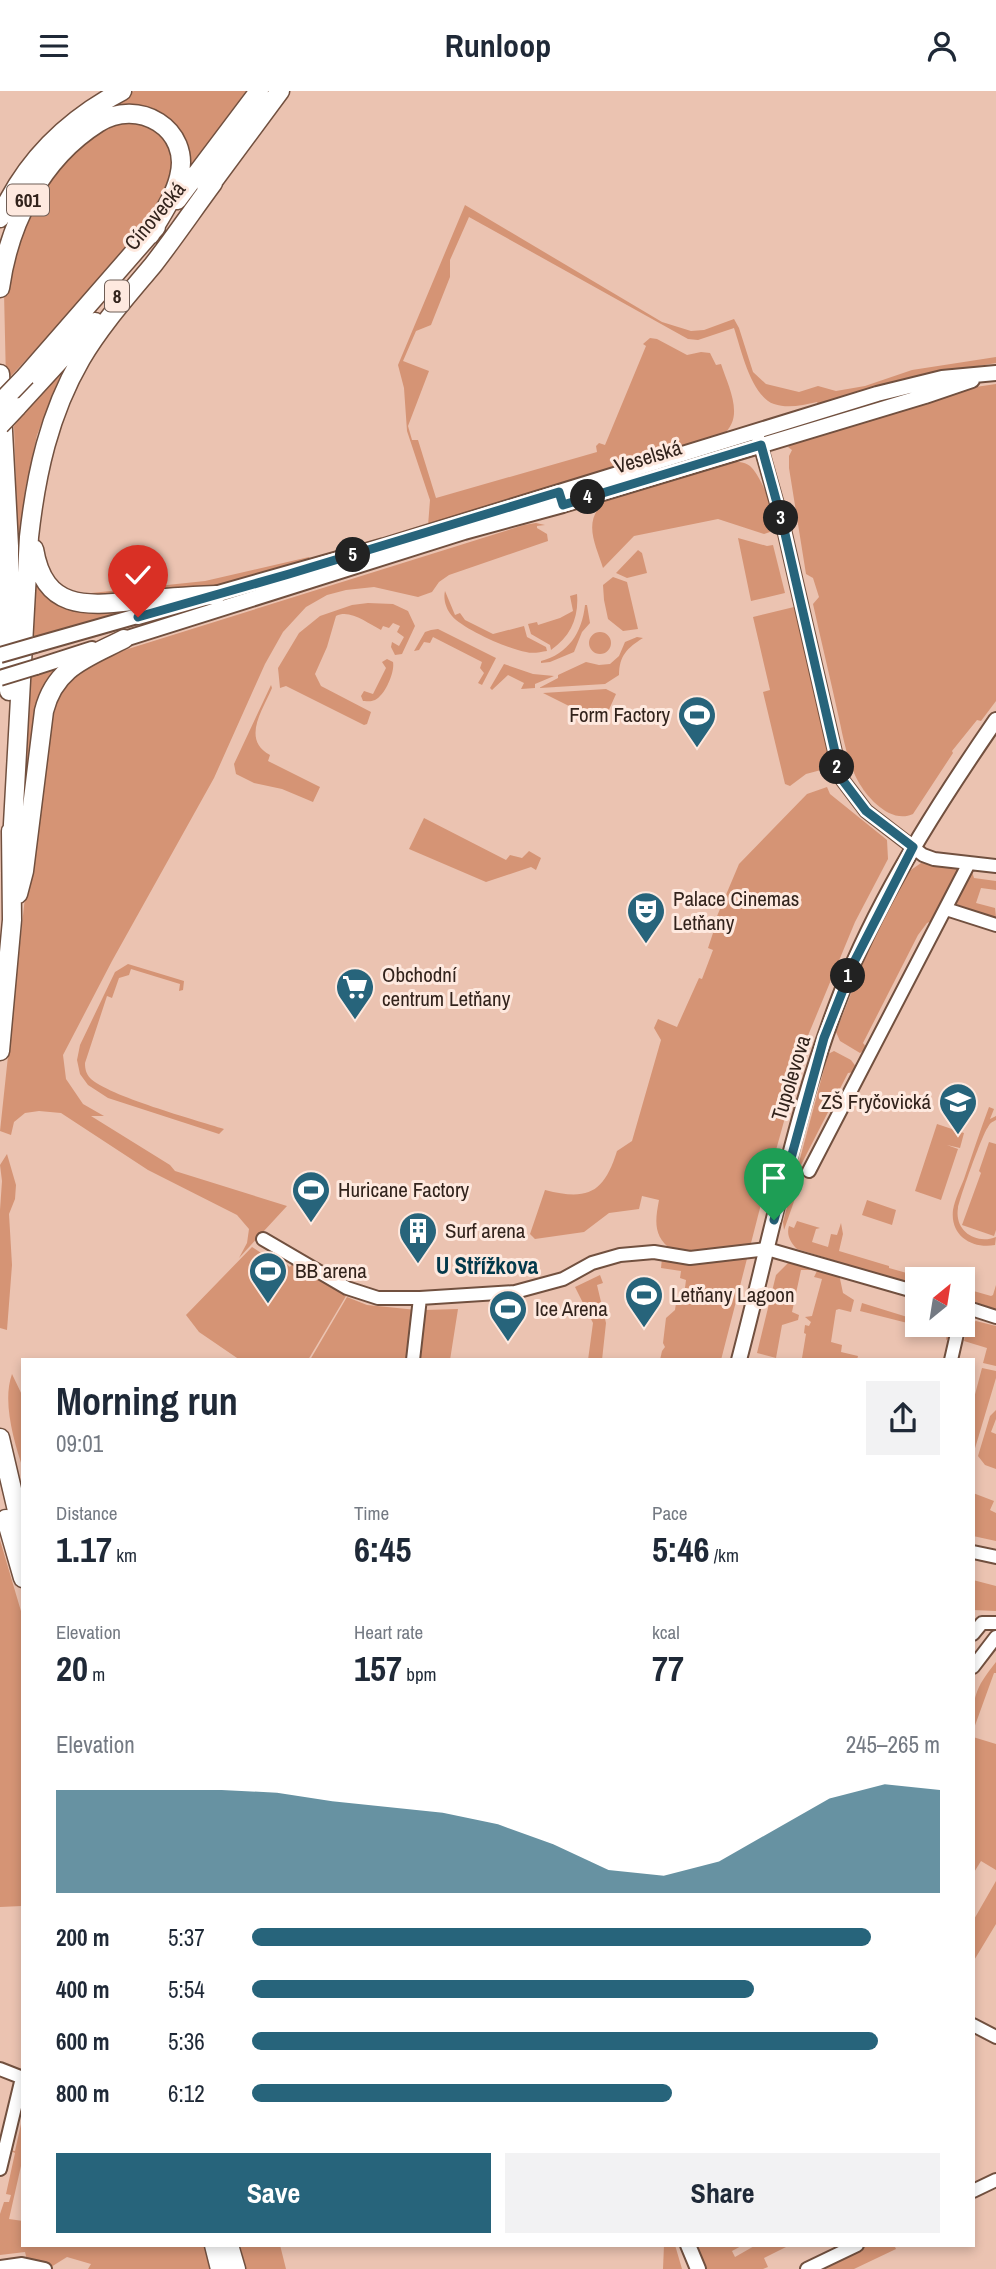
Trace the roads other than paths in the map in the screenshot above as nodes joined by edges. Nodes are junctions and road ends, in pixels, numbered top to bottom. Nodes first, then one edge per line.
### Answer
1 (122, 91) edge
2 (260, 91) edge
3 (280, 91) edge
4 (213, 183) junction
5 (0, 218) edge
6 (150, 235) junction
7 (0, 288) edge
8 (0, 373) edge
9 (991, 374) edge
10 (9, 405) edge
11 (0, 425) edge
12 (759, 438) junction
13 (34, 496) junction
14 (561, 498) junction
15 (216, 594) junction
16 (124, 639) junction
17 (0, 655) edge
18 (0, 678) edge
19 (996, 720) edge
20 (12, 842) junction
21 (913, 847) junction
22 (969, 863) junction
23 (996, 866) edge
24 (946, 909) junction
25 (12, 920) junction
26 (996, 925) edge
27 (0, 1051) edge
28 (809, 1171) dead end
29 (263, 1238) dead end
30 (767, 1249) junction
31 (905, 1289) edge
32 (421, 1299) junction
33 (975, 1311) edge
34 (996, 1317) edge
35 (956, 1337) edge
36 (413, 1358) edge
37 (740, 1358) edge
38 (951, 1358) edge
39 (0, 1438) edge
40 (0, 1492) edge
41 (21, 1527) edge
42 (975, 1552) edge
43 (996, 1557) edge
44 (21, 1571) edge
45 (996, 1623) edge
46 (975, 1632) edge
47 (996, 1637) edge
48 (975, 1664) edge
49 (975, 2026) edge
50 (996, 2036) edge
51 (0, 2069) edge
52 (21, 2078) edge
53 (21, 2082) edge
54 (0, 2169) edge
55 (996, 2180) edge
56 (975, 2190) edge
57 (214, 2247) edge
58 (230, 2247) edge
59 (685, 2247) edge
60 (686, 2247) edge
61 (853, 2247) edge
62 (0, 2267) edge
63 (45, 2269) edge
64 (220, 2269) edge
65 (236, 2269) edge
66 (688, 2269) edge
67 (698, 2269) edge
68 (807, 2269) edge

1 - 5 highway, 601
2 - 6 highway, Cínovecká / 8
3 - 4 highway, Cínovecká / 8
4 - 10 highway, Cínovecká / 8
4 - 13 highway
6 - 7 highway, 601
6 - 10 highway, Cínovecká / 8, bridge
8 - 20 highway
9 - 12 main road, Veselská
10 - 11 highway, Cínovecká / 8, bridge
12 - 14 main road, Veselská
12 - 21 street
13 - 15 highway
13 - 20 highway
14 - 15 main road, Veselská
14 - 16 main road, Veselská
15 - 17 main road, Veselská, bridge
16 - 18 main road, Veselská, bridge
16 - 25 highway
19 - 21 main road, Tupolevova
20 - 25 highway
21 - 22 street
21 - 30 main road, Tupolevova
22 - 23 street
22 - 24 street
24 - 26 street
24 - 28 street
25 - 27 highway
29 - 32 street
30 - 31 street
30 - 32 street
30 - 37 main road, Tupolevova
32 - 36 street
33 - 34 street
35 - 38 street
39 - 41 highway
40 - 44 highway
42 - 43 street
45 - 46 street
47 - 48 street
49 - 50 street
51 - 52 street
53 - 54 street
55 - 56 street
57 - 64 highway
58 - 65 highway
59 - 66 main road
60 - 67 main road
61 - 68 street
62 - 63 street

